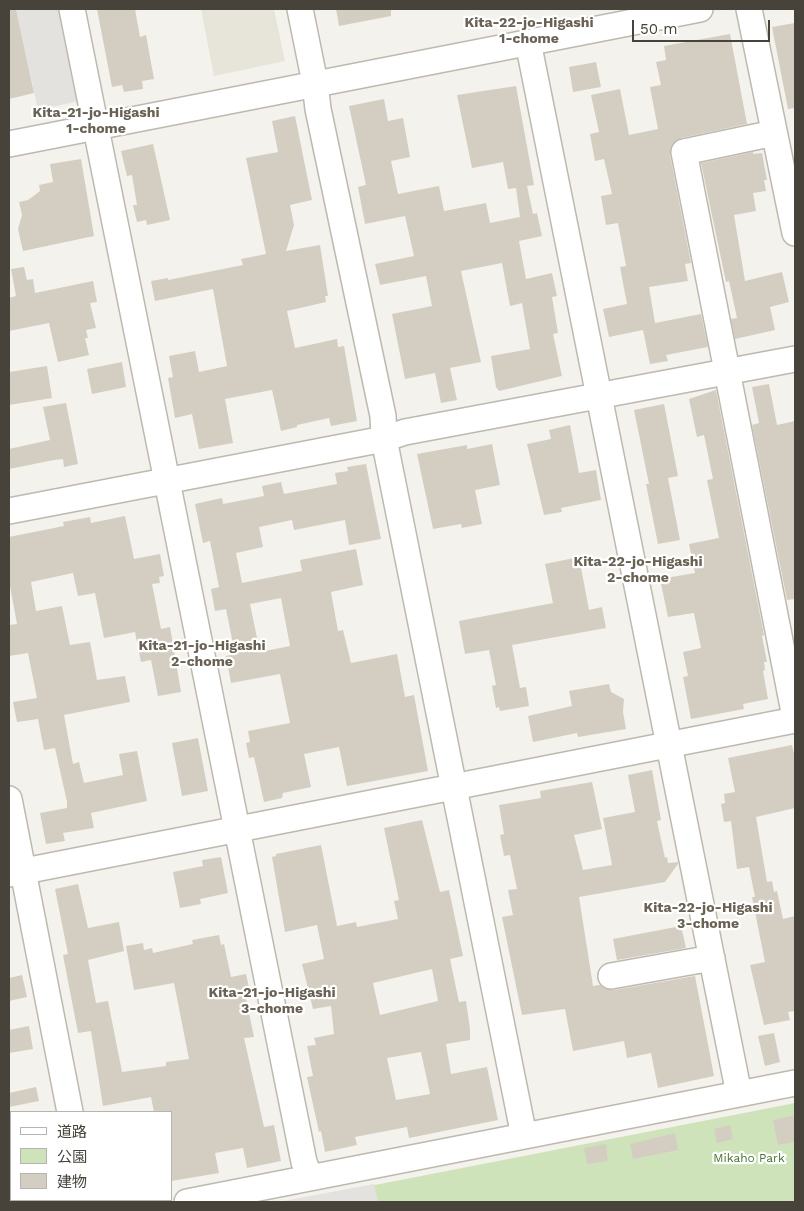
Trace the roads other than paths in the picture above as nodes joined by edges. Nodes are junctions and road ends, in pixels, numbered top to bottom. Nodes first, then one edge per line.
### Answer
1 (72, 9) edge
2 (300, 9) edge
3 (700, 9) edge
4 (749, 9) edge
5 (528, 42) junction
6 (315, 83) junction
7 (96, 126) junction
8 (774, 133) junction
9 (9, 144) edge
10 (788, 166) edge
11 (795, 233) edge
12 (795, 359) edge
13 (727, 372) junction
14 (600, 397) junction
15 (384, 439) junction
16 (167, 481) junction
17 (9, 511) edge
18 (795, 718) edge
19 (669, 744) junction
20 (454, 786) junction
21 (9, 799) edge
22 (237, 829) junction
23 (16, 873) edge
24 (712, 958) junction
25 (611, 976) dead end
26 (795, 1083) edge
27 (739, 1094) junction
28 (70, 1111) edge
29 (524, 1136) junction
30 (310, 1178) junction
31 (188, 1202) edge

1 - 7 street
2 - 6 street
3 - 5 street
4 - 8 street
5 - 6 street
5 - 14 street
6 - 7 street
6 - 15 street
7 - 9 street
7 - 16 street
8 - 10 street
8 - 13 street
10 - 11 street
12 - 13 street
13 - 14 street
13 - 18 street
14 - 15 street
14 - 19 street
15 - 16 street
15 - 20 street
16 - 17 street
16 - 22 street
18 - 19 street
19 - 20 street
19 - 24 street
20 - 22 street
20 - 29 street
21 - 23 street
22 - 23 street
22 - 30 street
23 - 28 street
24 - 25 street
24 - 27 street
26 - 27 street
27 - 29 street
29 - 30 street
30 - 31 street

